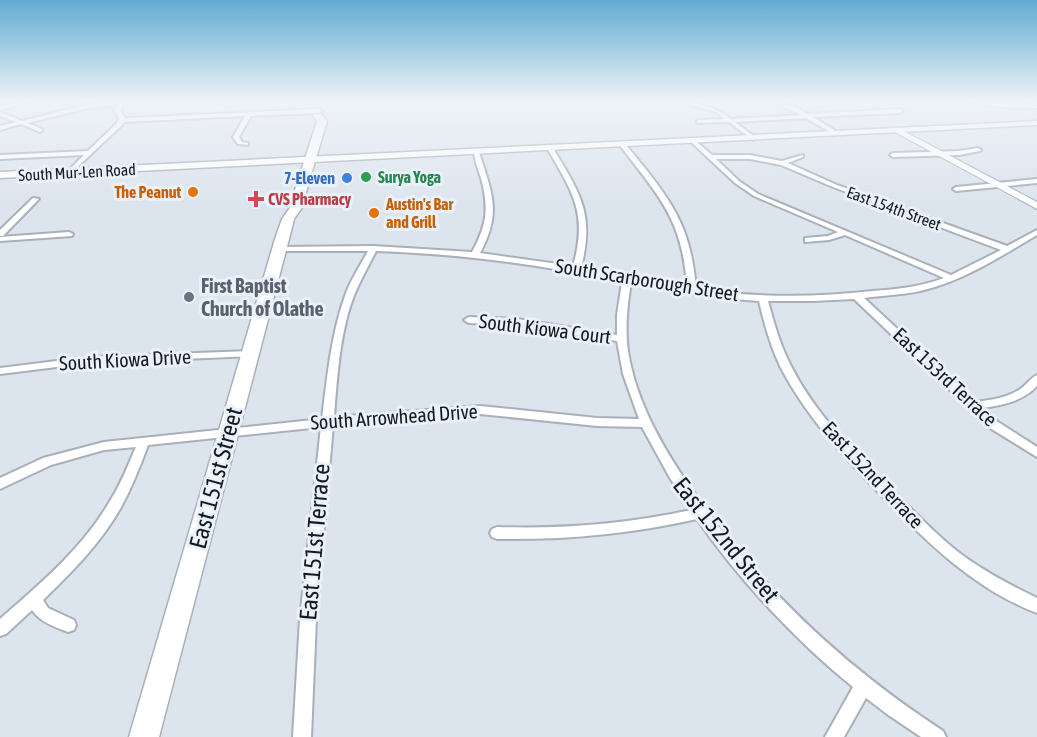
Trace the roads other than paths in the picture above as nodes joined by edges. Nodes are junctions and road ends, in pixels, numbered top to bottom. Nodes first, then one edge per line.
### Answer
1 (107, 135) edge
2 (237, 135) edge
3 (316, 135) edge
4 (750, 135) edge
5 (806, 135) edge
6 (908, 135) edge
7 (753, 138) junction
8 (693, 141) junction
9 (246, 144) dead end
10 (622, 144) junction
11 (550, 148) junction
12 (978, 150) dead end
13 (476, 152) junction
14 (90, 153) junction
15 (419, 153) junction
16 (941, 154) junction
17 (894, 155) dead end
18 (801, 156) dead end
19 (0, 157) edge
20 (711, 157) junction
21 (377, 159) junction
22 (304, 161) junction
23 (783, 163) junction
24 (70, 172) junction
25 (0, 176) edge
26 (1037, 181) edge
27 (996, 184) junction
28 (956, 189) dead end
29 (35, 199) dead end
30 (1037, 206) edge
31 (1037, 232) edge
32 (844, 233) junction
33 (0, 234) edge
34 (69, 234) dead end
35 (0, 239) edge
36 (808, 240) dead end
37 (373, 248) junction
38 (279, 249) junction
39 (1006, 249) junction
40 (475, 254) junction
41 (576, 269) junction
42 (952, 278) junction
43 (627, 280) junction
44 (692, 291) junction
45 (857, 296) junction
46 (763, 298) junction
47 (469, 320) dead end
48 (622, 339) junction
49 (250, 354) junction
50 (0, 370) edge
51 (1037, 378) edge
52 (974, 406) junction
53 (327, 422) junction
54 (645, 423) junction
55 (228, 432) junction
56 (144, 441) junction
57 (1037, 453) edge
58 (0, 484) edge
59 (700, 513) junction
60 (497, 533) dead end
61 (33, 600) junction
62 (1037, 606) edge
63 (68, 625) dead end
64 (0, 629) edge
65 (864, 685) junction
66 (144, 737) edge
67 (302, 737) edge
68 (834, 737) edge
69 (937, 737) edge

1 - 14 street
2 - 9 street
3 - 22 main road, East 151st Street
4 - 7 street
5 - 7 main road, South Mur-Len Road
6 - 16 street
7 - 8 main road, South Mur-Len Road
8 - 10 main road, South Mur-Len Road
8 - 20 street
10 - 11 main road, South Mur-Len Road
10 - 44 street
11 - 13 main road, South Mur-Len Road
11 - 41 street
12 - 16 street
13 - 15 main road, South Mur-Len Road
13 - 21 main road, South Mur-Len Road
13 - 40 street
14 - 19 street
14 - 24 street
15 - 21 main road
15 - 22 main road, South Mur-Len Road
16 - 17 street
16 - 27 street
18 - 23 street
20 - 23 street, East 154th Street
20 - 32 street
21 - 22 main road, South Mur-Len Road
22 - 24 main road, South Mur-Len Road
22 - 38 main road, East 151st Street
23 - 39 street, East 154th Street
24 - 25 main road, South Mur-Len Road
26 - 27 street
27 - 28 street
27 - 30 street
29 - 33 street
31 - 39 street, South Scarborough Street
32 - 36 street
32 - 42 street
34 - 35 street
37 - 38 street, South Scarborough Street
37 - 40 street, South Scarborough Street
37 - 53 street, East 151st Terrace
38 - 49 main road, East 151st Street
39 - 42 street, South Scarborough Street
40 - 41 street, South Scarborough Street
41 - 43 street, South Scarborough Street
42 - 45 street, South Scarborough Street
43 - 44 street, South Scarborough Street
43 - 48 street, East 152nd Street
44 - 46 street, South Scarborough Street
45 - 46 street, South Scarborough Street
45 - 52 street, East 153rd Terrace
46 - 62 street, East 152nd Terrace
47 - 48 street, South Kiowa Court
48 - 54 street, East 152nd Street
49 - 50 street, South Kiowa Drive
49 - 55 main road, East 151st Street
51 - 52 street
52 - 57 street, East 153rd Terrace
53 - 54 street, South Arrowhead Drive
53 - 55 street, South Arrowhead Drive
53 - 67 street, East 151st Terrace
54 - 59 street, East 152nd Street
55 - 56 street, South Arrowhead Drive
55 - 66 main road, East 151st Street
56 - 58 street, South Arrowhead Drive
56 - 61 street
59 - 60 street
59 - 65 street, East 152nd Street
61 - 63 street
61 - 64 street
65 - 68 street
65 - 69 street, East 152nd Street

